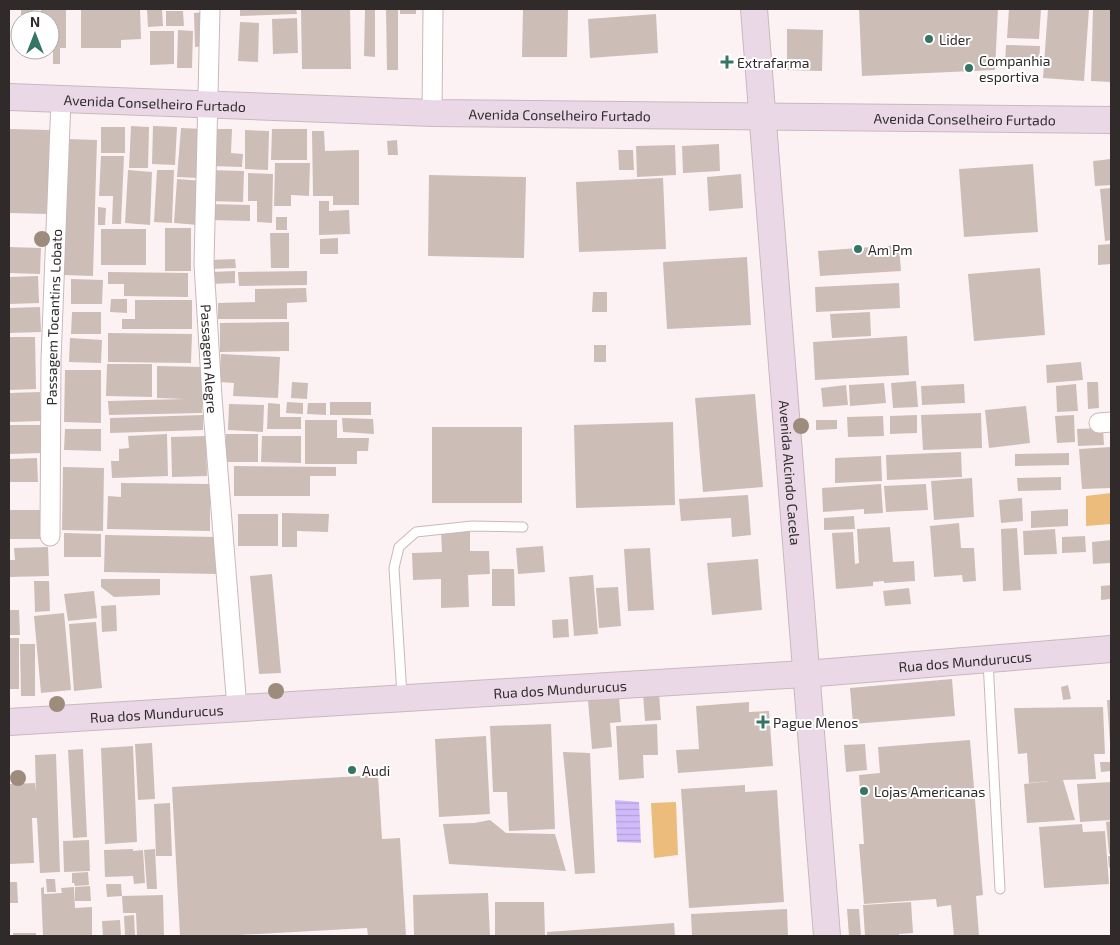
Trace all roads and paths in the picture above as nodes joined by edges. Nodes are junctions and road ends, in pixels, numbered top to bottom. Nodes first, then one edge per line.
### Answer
1 (210, 9) edge
2 (433, 9) edge
3 (754, 9) edge
4 (9, 97) edge
5 (60, 99) junction
6 (209, 104) junction
7 (432, 114) junction
8 (763, 116) junction
9 (1111, 120) edge
10 (523, 527) dead end
11 (50, 536) dead end
12 (1111, 649) edge
13 (988, 658) junction
14 (805, 674) junction
15 (402, 698) junction
16 (237, 708) junction
17 (9, 722) edge
18 (1000, 889) dead end
19 (827, 936) edge

1 - 6 street, Passagem Alegre
2 - 7 street
3 - 8 main road, Avenida Alcindo Cacela
4 - 5 main road, Avenida Conselheiro Furtado
5 - 6 main road, Avenida Conselheiro Furtado
5 - 11 street, Passagem Tocantins Lobato
6 - 7 main road, Avenida Conselheiro Furtado
6 - 16 street, Passagem Alegre
7 - 8 main road, Avenida Conselheiro Furtado
8 - 9 main road, Avenida Conselheiro Furtado
8 - 14 main road, Avenida Alcindo Cacela
10 - 15 lane
12 - 13 main road, Rua dos Mundurucus
13 - 14 main road, Rua dos Mundurucus
13 - 18 lane
14 - 15 main road, Rua dos Mundurucus
14 - 19 main road, Avenida Alcindo Cacela
15 - 16 main road, Rua dos Mundurucus
16 - 17 main road, Rua dos Mundurucus

